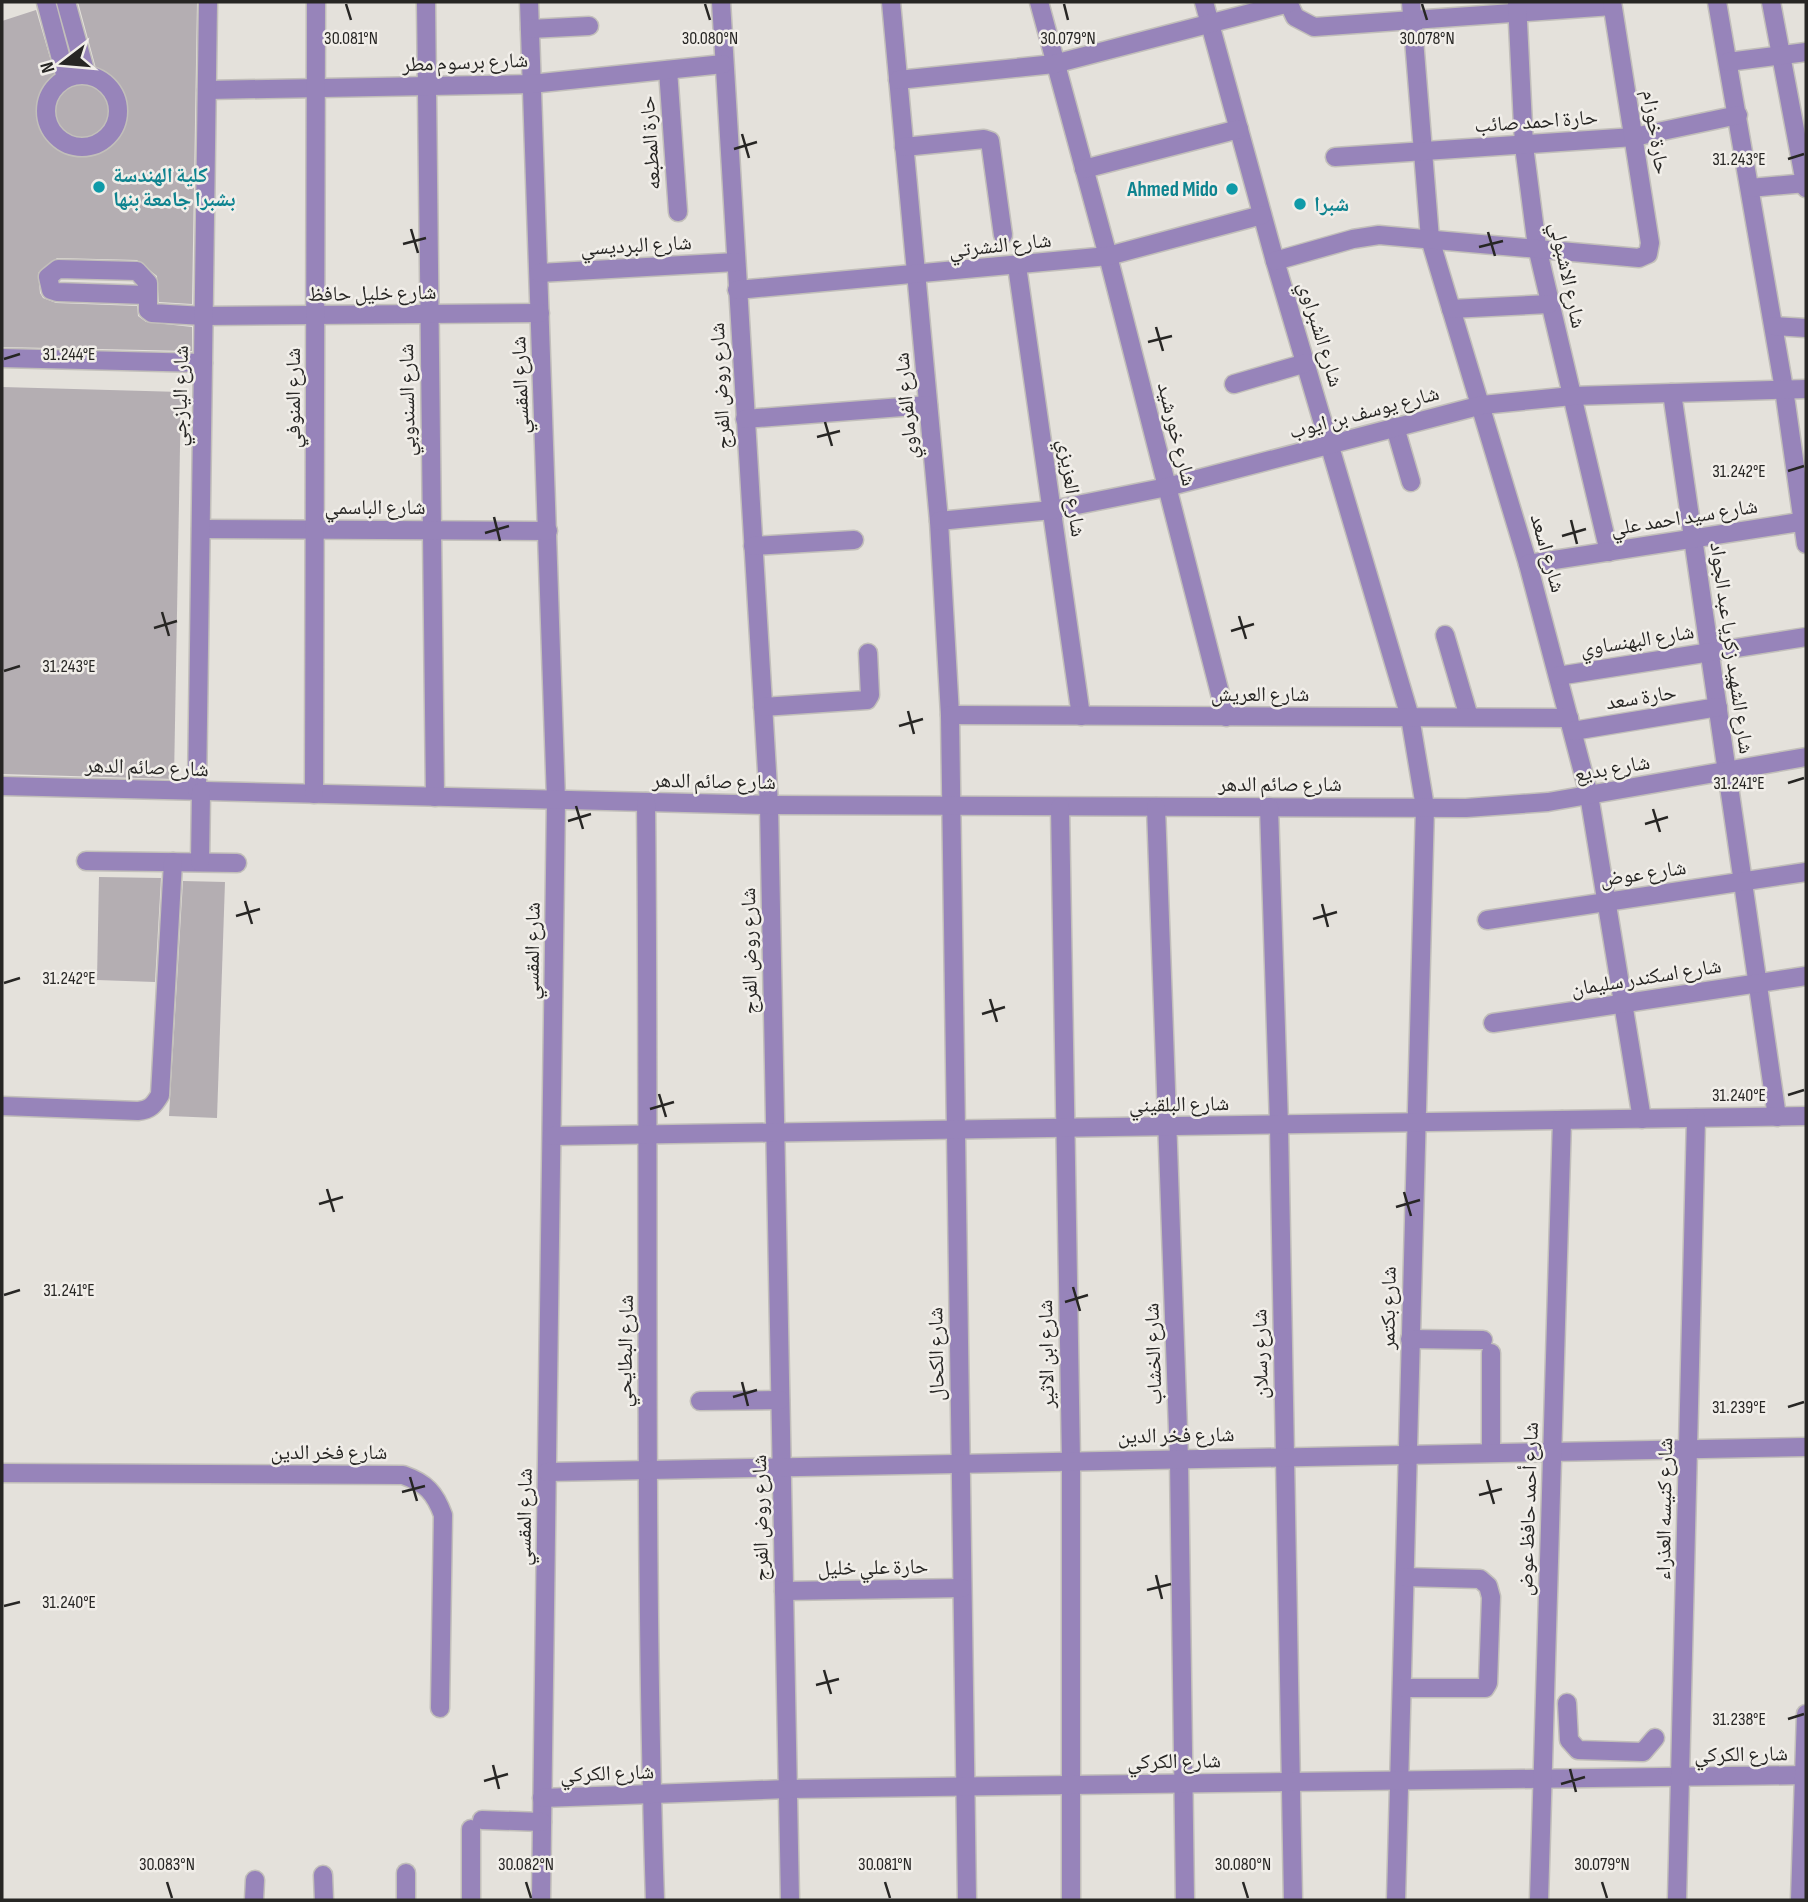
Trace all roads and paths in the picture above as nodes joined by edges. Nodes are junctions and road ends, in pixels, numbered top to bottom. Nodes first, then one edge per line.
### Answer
1 (46, 2) edge
2 (66, 2) edge
3 (208, 2) edge
4 (316, 2) edge
5 (426, 2) edge
6 (529, 2) edge
7 (721, 2) edge
8 (891, 2) edge
9 (1038, 2) edge
10 (1204, 2) edge
11 (1288, 2) edge
12 (1411, 2) edge
13 (1717, 2) edge
14 (1771, 2) edge
15 (1612, 4) edge
16 (1518, 7) edge
17 (1412, 22) junction
18 (1210, 23) junction
19 (589, 26) dead end
20 (530, 29) junction
21 (1806, 52) edge
22 (1780, 55) junction
23 (1728, 62) junction
24 (723, 64) junction
25 (1054, 64) junction
26 (668, 70) junction
27 (86, 74) junction
28 (66, 78) junction
29 (898, 80) junction
30 (531, 84) junction
31 (426, 86) junction
32 (316, 89) junction
33 (207, 90) junction
34 (1738, 115) junction
35 (1239, 129) junction
36 (1634, 137) junction
37 (1524, 146) junction
38 (904, 147) junction
39 (1422, 151) junction
40 (1335, 158) dead end
41 (1084, 169) junction
42 (1806, 185) edge
43 (1750, 188) junction
44 (678, 212) dead end
45 (1262, 215) junction
46 (1003, 235) dead end
47 (1430, 239) junction
48 (1537, 247) junction
49 (1108, 256) junction
50 (1275, 261) junction
51 (736, 262) junction
52 (1017, 266) junction
53 (539, 273) junction
54 (916, 275) junction
55 (737, 290) junction
56 (147, 295) junction
57 (1549, 303) junction
58 (1451, 309) junction
59 (540, 313) junction
60 (429, 315) junction
61 (204, 316) junction
62 (315, 317) junction
63 (1774, 326) junction
64 (1806, 328) edge
65 (2, 358) edge
66 (203, 363) junction
67 (1306, 363) junction
68 (1234, 384) dead end
69 (1784, 389) junction
70 (1806, 389) edge
71 (1672, 393) junction
72 (1572, 396) junction
73 (1482, 404) junction
74 (928, 405) junction
75 (745, 419) junction
76 (1395, 426) junction
77 (1331, 445) junction
78 (1411, 482) dead end
79 (1167, 487) junction
80 (1052, 510) junction
81 (939, 521) junction
82 (1805, 521) edge
83 (201, 529) junction
84 (315, 530) junction
85 (432, 530) junction
86 (548, 531) junction
87 (1693, 539) junction
88 (854, 540) dead end
89 (1806, 544) edge
90 (753, 546) junction
91 (1609, 552) junction
92 (1528, 565) junction
93 (1445, 635) dead end
94 (1806, 637) edge
95 (1709, 652) junction
96 (868, 653) dead end
97 (1558, 676) junction
98 (763, 706) junction
99 (1718, 707) junction
100 (950, 715) junction
101 (1081, 716) junction
102 (1226, 716) junction
103 (1410, 717) junction
104 (1469, 717) junction
105 (1571, 724) junction
106 (1806, 757) edge
107 (1727, 771) junction
108 (2, 786) edge
109 (199, 791) junction
110 (314, 794) junction
111 (1589, 795) junction
112 (435, 797) junction
113 (556, 800) junction
114 (646, 802) junction
115 (769, 805) junction
116 (951, 807) junction
117 (1060, 807) junction
118 (1156, 807) junction
119 (1269, 807) junction
120 (1424, 807) junction
121 (86, 861) dead end
122 (173, 862) junction
123 (200, 862) junction
124 (237, 863) dead end
125 (1806, 872) edge
126 (1743, 881) junction
127 (1607, 901) junction
128 (1487, 920) dead end
129 (1806, 976) edge
130 (1758, 983) junction
131 (1623, 1003) junction
132 (1493, 1023) dead end
133 (2, 1106) edge
134 (1777, 1116) junction
135 (1806, 1116) edge
136 (1696, 1118) junction
137 (1642, 1119) junction
138 (1562, 1120) junction
139 (1415, 1122) junction
140 (1279, 1125) junction
141 (1169, 1127) junction
142 (1066, 1128) junction
143 (956, 1130) junction
144 (775, 1133) junction
145 (650, 1135) junction
146 (552, 1136) junction
147 (1410, 1339) junction
148 (780, 1400) junction
149 (700, 1401) dead end
150 (1806, 1447) edge
151 (1688, 1449) junction
152 (1552, 1451) junction
153 (1491, 1452) junction
154 (1408, 1453) junction
155 (1284, 1456) junction
156 (1179, 1458) junction
157 (1070, 1460) junction
158 (961, 1462) junction
159 (781, 1466) junction
160 (646, 1469) junction
161 (547, 1472) junction
162 (2, 1473) edge
163 (1405, 1577) junction
164 (962, 1588) junction
165 (784, 1591) junction
166 (1403, 1688) junction
167 (1567, 1703) dead end
168 (440, 1708) dead end
169 (1806, 1714) edge
170 (1655, 1738) dead end
171 (1609, 1751) junction
172 (1805, 1775) edge
173 (1679, 1777) junction
174 (1609, 1778) junction
175 (1543, 1779) junction
176 (1400, 1781) junction
177 (1293, 1782) junction
178 (1184, 1784) junction
179 (1072, 1786) junction
180 (965, 1787) junction
181 (788, 1789) junction
182 (652, 1794) junction
183 (542, 1798) junction
184 (542, 1822) junction
185 (406, 1873) dead end
186 (323, 1875) dead end
187 (256, 1880) dead end
188 (254, 1900) edge
189 (324, 1900) edge
190 (406, 1900) edge
191 (471, 1900) edge
192 (541, 1900) edge
193 (655, 1900) edge
194 (790, 1900) edge
195 (967, 1900) edge
196 (1071, 1900) edge
197 (1185, 1900) edge
198 (1293, 1900) edge
199 (1396, 1900) edge
200 (1539, 1900) edge
201 (1676, 1900) edge
202 (1800, 1900) edge

1 - 28 street
2 - 27 street
3 - 33 street, شارع اليازجي
4 - 32 street, شارع المنوفي
5 - 31 street, شارع السندوبي
6 - 20 street, شارع المقسي
7 - 24 street, شارع روض الفرج
8 - 29 street, شارع الفرماوي
9 - 25 street, شارع خورشيد
10 - 18 street, شارع الشبراوي
11 - 17 street
11 - 18 street
12 - 17 street, شارع اسعد
13 - 23 street
14 - 22 street
15 - 16 street
15 - 36 street, حارة خوزام
16 - 17 street
16 - 37 street, شارع الاشبولي
17 - 39 street, شارع اسعد
18 - 25 street
18 - 35 street, شارع الشبراوي
19 - 20 street
20 - 30 street, شارع المقسي
21 - 22 street
22 - 23 street
22 - 42 street
23 - 34 street
24 - 26 street, شارع برسوم مطر
24 - 51 street, شارع روض الفرج
25 - 29 street
25 - 41 street, شارع خورشيد
26 - 30 street, شارع برسوم مطر
26 - 44 street, حارة المطبعه
27 - 28 street
27 - 28 street
29 - 38 street, شارع الفرماوي
30 - 31 street, شارع برسوم مطر
30 - 53 street, شارع المقسي
31 - 32 street, شارع برسوم مطر
31 - 60 street, شارع السندوبي
32 - 33 street, شارع برسوم مطر
32 - 62 street, شارع المنوفي
33 - 61 street, شارع اليازجي
34 - 36 street, حارة احمد صائب
34 - 43 street
35 - 41 street
35 - 45 street, شارع الشبراوي
36 - 37 street, حارة احمد صائب
36 - 48 street, حارة خوزام
37 - 39 street, حارة احمد صائب
37 - 48 street, شارع الاشبولي
38 - 46 street
38 - 54 street, شارع الفرماوي
39 - 40 street, حارة احمد صائب
39 - 47 street, شارع اسعد
41 - 49 street, شارع خورشيد
42 - 43 street
43 - 63 street
45 - 49 street, شارع النشرتي
45 - 50 street, شارع الشبراوي
47 - 48 street
47 - 50 street
47 - 58 street, شارع اسعد
48 - 57 street, شارع الاشبولي
49 - 52 street, شارع النشرتي
49 - 79 street, شارع خورشيد
50 - 67 street, شارع الشبراوي
51 - 53 street, شارع البرديسي
51 - 55 street, شارع روض الفرج
52 - 54 street, شارع النشرتي
52 - 80 street, شارع العزيزي
53 - 59 street, شارع المقسي
54 - 55 street, شارع النشرتي
54 - 74 street, شارع الفرماوي
55 - 75 street, شارع روض الفرج
56 - 56 street
56 - 61 street, شارع خليل حافظ
57 - 58 street
57 - 72 street, شارع الاشبولي
58 - 73 street, شارع اسعد
59 - 60 street, شارع خليل حافظ
59 - 86 street, شارع المقسي
60 - 62 street, شارع خليل حافظ
60 - 85 street, شارع السندوبي
61 - 62 street, شارع خليل حافظ
61 - 66 street, شارع اليازجي
62 - 84 street, شارع المنوفي
63 - 64 street
63 - 69 street
65 - 66 street
66 - 83 street, شارع اليازجي
67 - 68 street
67 - 77 street, شارع الشبراوي
69 - 70 street, شارع يوسف بن ايوب
69 - 71 street, شارع يوسف بن ايوب
69 - 82 street
71 - 72 street, شارع يوسف بن ايوب
71 - 87 street, شارع الشهيد زكريا عبد الجواد
72 - 73 street, شارع يوسف بن ايوب
72 - 91 street, شارع الاشبولي
73 - 76 street, شارع يوسف بن ايوب
73 - 92 street, شارع اسعد
74 - 75 street
74 - 81 street, شارع الفرماوي
75 - 90 street, شارع روض الفرج
76 - 77 street, شارع يوسف بن ايوب
76 - 78 street
77 - 79 street, شارع يوسف بن ايوب
77 - 103 street, شارع الشبراوي
79 - 80 street, شارع يوسف بن ايوب
79 - 102 street, شارع خورشيد
80 - 81 street, شارع يوسف بن ايوب
80 - 101 street, شارع العزيزي
81 - 100 street, شارع الفرماوي
82 - 87 street, شارع سيد احمد علي
82 - 89 street
83 - 84 street, شارع الباسمي
83 - 109 street, شارع اليازجي
84 - 85 street, شارع الباسمي
84 - 110 street, شارع المنوفي
85 - 86 street, شارع الباسمي
85 - 112 street, شارع السندوبي
86 - 113 street, شارع المقسي
87 - 91 street, شارع سيد احمد علي
87 - 95 street, شارع الشهيد زكريا عبد الجواد
88 - 90 street
90 - 98 street, شارع روض الفرج
91 - 92 street, شارع سيد احمد علي
92 - 97 street, شارع اسعد
93 - 104 street
94 - 95 street, شارع البهنساوي
95 - 97 street, شارع البهنساوي
95 - 99 street, شارع الشهيد زكريا عبد الجواد
96 - 98 street
97 - 105 street, شارع اسعد
98 - 115 street, شارع روض الفرج
99 - 105 street, حارة سعد
99 - 107 street, شارع الشهيد زكريا عبد الجواد
100 - 101 street, شارع العريش
100 - 116 street, شارع الفرماوي
101 - 102 street, شارع العريش
102 - 103 street, شارع العريش
103 - 104 street, شارع العريش
103 - 120 street, شارع بكتمر
104 - 105 street, شارع العريش
105 - 111 street, شارع اسعد
106 - 107 street, شارع بديع
107 - 111 street, شارع بديع
107 - 126 street, شارع الشهيد زكريا عبد الجواد
108 - 109 street, شارع صائم الدهر
109 - 110 street, شارع صائم الدهر
109 - 123 street, شارع اليازجي
110 - 112 street, شارع صائم الدهر
111 - 120 street, شارع بديع
111 - 127 street, شارع اسعد
112 - 113 street, شارع صائم الدهر
113 - 114 street, شارع صائم الدهر
113 - 146 street, شارع المقسي
114 - 115 street, شارع صائم الدهر
114 - 145 street, شارع البطايحي
115 - 116 street, شارع صائم الدهر
115 - 144 street, شارع روض الفرج
116 - 117 street, شارع صائم الدهر
116 - 143 street, شارع الكحال
117 - 118 street, شارع صائم الدهر
117 - 142 street, شارع ابن الاثير
118 - 119 street, شارع صائم الدهر
118 - 141 street, شارع الخشاب
119 - 120 street, شارع صائم الدهر
119 - 140 street, شارع رسلان
120 - 139 street, شارع بكتمر
121 - 122 street
122 - 123 street
122 - 133 street
123 - 124 street
125 - 126 street, شارع عوض
126 - 127 street, شارع عوض
126 - 130 street, شارع الشهيد زكريا عبد الجواد
127 - 128 street, شارع عوض
127 - 131 street, شارع اسعد
129 - 130 street, شارع اسكندر سليمان
130 - 131 street, شارع اسكندر سليمان
130 - 134 street, شارع الشهيد زكريا عبد الجواد
131 - 132 street, شارع اسكندر سليمان
131 - 137 street, شارع اسعد
134 - 135 street, شارع البلقيني
134 - 136 street, شارع البلقيني
136 - 137 street, شارع البلقيني
136 - 151 street, شارع كنيسه العذراء
137 - 138 street, شارع البلقيني
138 - 139 street, شارع البلقيني
138 - 152 street, شارع أحمد حافظ عوض
139 - 140 street, شارع البلقيني
139 - 147 street, شارع بكتمر
140 - 141 street, شارع البلقيني
140 - 155 street, شارع رسلان
141 - 142 street, شارع البلقيني
141 - 156 street, شارع الخشاب
142 - 143 street, شارع البلقيني
142 - 157 street, شارع ابن الاثير
143 - 144 street, شارع البلقيني
143 - 158 street, شارع الكحال
144 - 145 street, شارع البلقيني
144 - 148 street, شارع روض الفرج
145 - 146 street, شارع البلقيني
145 - 160 street, شارع البطايحي
146 - 161 street, شارع المقسي
147 - 153 street
147 - 154 street, شارع بكتمر
148 - 149 street
148 - 159 street, شارع روض الفرج
150 - 151 street, شارع فخر الدين
151 - 152 street, شارع فخر الدين
151 - 173 street, شارع كنيسه العذراء
152 - 153 street, شارع فخر الدين
152 - 175 street, شارع أحمد حافظ عوض
153 - 154 street, شارع فخر الدين
154 - 155 street, شارع فخر الدين
154 - 163 street, شارع بكتمر
155 - 156 street, شارع فخر الدين
155 - 177 street, شارع رسلان
156 - 157 street, شارع فخر الدين
156 - 178 street, شارع الخشاب
157 - 158 street, شارع فخر الدين
157 - 179 street, شارع ابن الاثير
158 - 159 street, شارع فخر الدين
158 - 164 street, شارع الكحال
159 - 160 street, شارع فخر الدين
159 - 165 street, شارع روض الفرج
160 - 161 street, شارع فخر الدين
160 - 182 street, شارع البطايحي
161 - 183 street, شارع المقسي
162 - 168 street, شارع فخر الدين
163 - 166 street, شارع بكتمر
163 - 166 street
164 - 165 street, حارة علي خليل
164 - 180 street, شارع الكحال
165 - 181 street, شارع روض الفرج
166 - 176 street, شارع بكتمر
167 - 171 street
169 - 172 street
170 - 171 street
171 - 174 street
172 - 173 street, شارع الكركي
172 - 202 street
173 - 174 street, شارع الكركي
173 - 201 street, شارع كنيسه العذراء
174 - 175 street, شارع الكركي
175 - 176 street, شارع الكركي
175 - 200 street, شارع أحمد حافظ عوض
176 - 177 street, شارع الكركي
176 - 199 street, شارع بكتمر
177 - 178 street, شارع الكركي
177 - 198 street, شارع رسلان
178 - 179 street, شارع الكركي
178 - 197 street, شارع الخشاب
179 - 180 street, شارع الكركي
179 - 196 street, شارع ابن الاثير
180 - 181 street, شارع الكركي
180 - 195 street, شارع الكحال
181 - 182 street, شارع الكركي
181 - 194 street, شارع روض الفرج
182 - 183 street, شارع الكركي
182 - 193 street, شارع البطايحي
183 - 184 street, شارع المقسي
184 - 191 street
184 - 192 street, شارع المقسي
185 - 190 street
186 - 189 street
187 - 188 street

